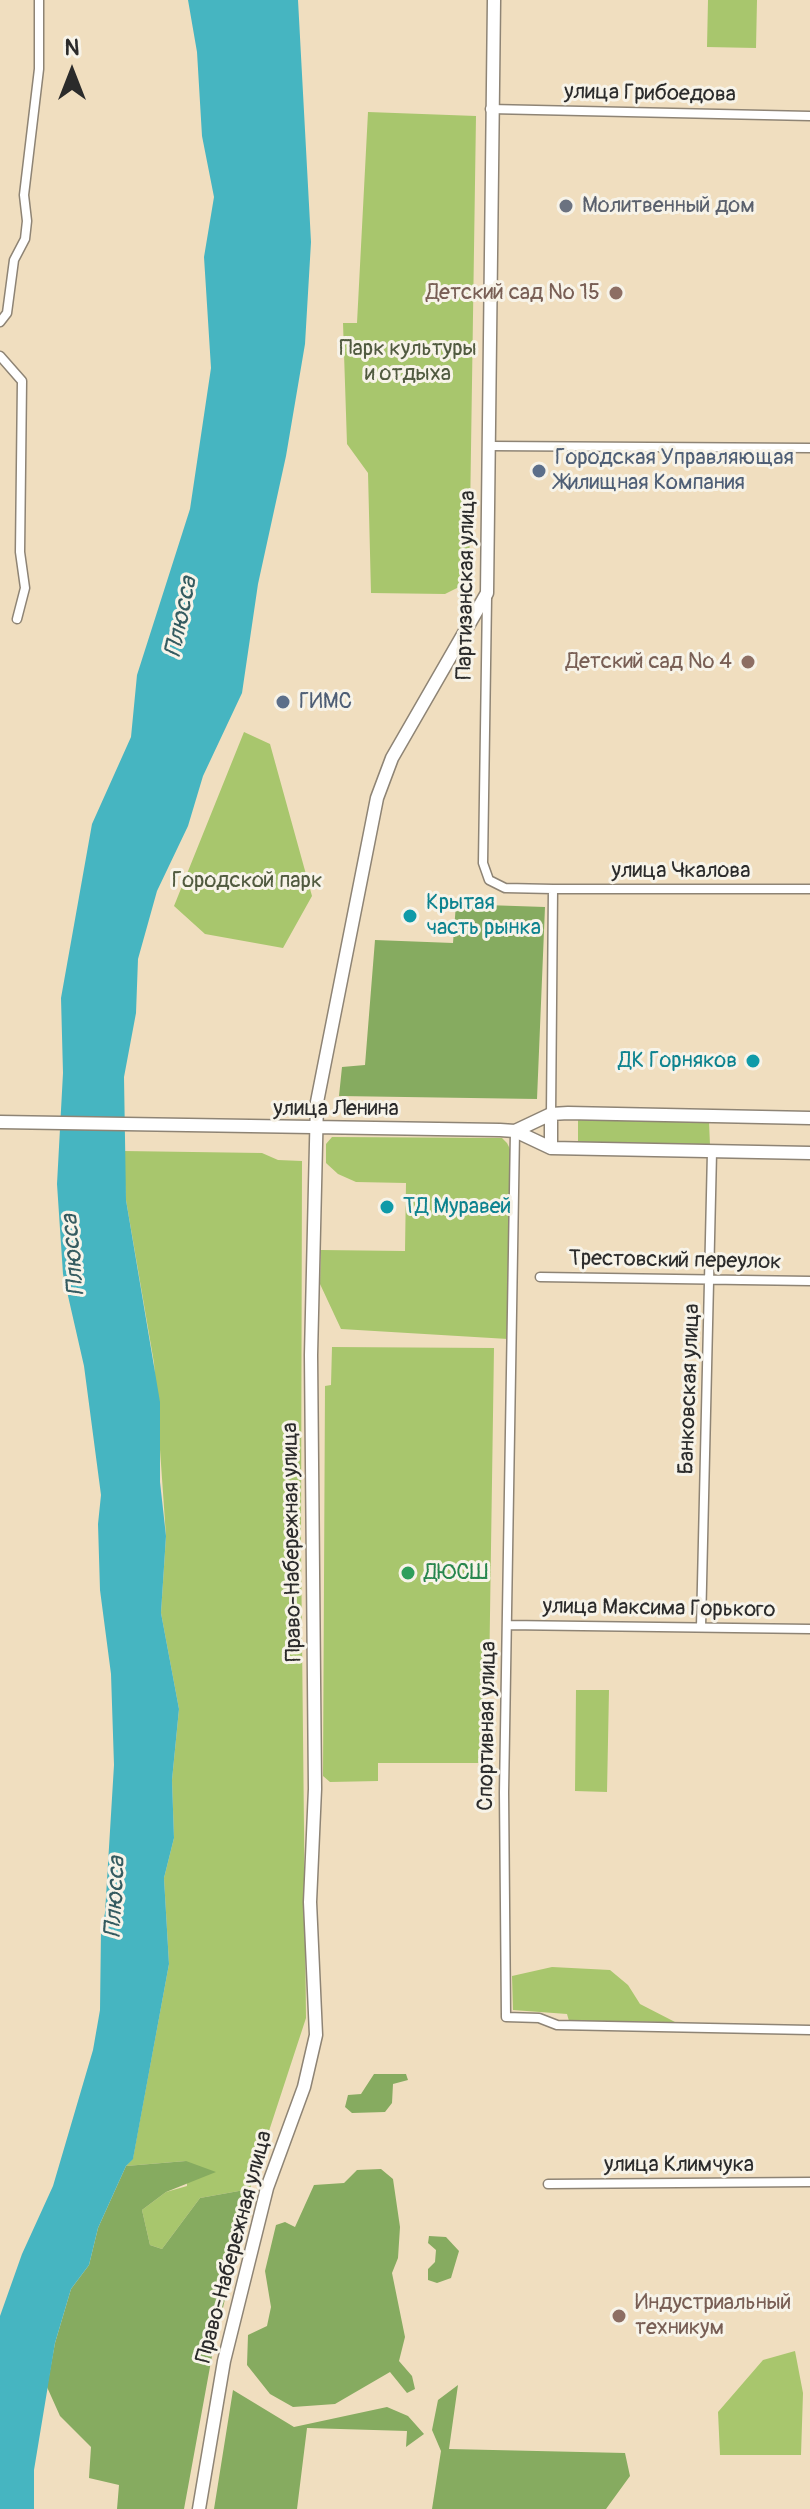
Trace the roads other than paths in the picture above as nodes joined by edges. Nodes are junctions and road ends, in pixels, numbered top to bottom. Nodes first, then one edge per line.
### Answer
1 (39, 0) edge
2 (494, 0) edge
3 (490, 109) junction
4 (810, 116) edge
5 (0, 322) edge
6 (0, 356) edge
7 (490, 446) junction
8 (810, 448) edge
9 (487, 593) junction
10 (17, 619) dead end
11 (553, 889) junction
12 (810, 889) edge
13 (551, 1114) junction
14 (810, 1118) edge
15 (0, 1122) edge
16 (315, 1129) junction
17 (515, 1131) junction
18 (551, 1148) junction
19 (712, 1152) junction
20 (810, 1153) edge
21 (540, 1277) dead end
22 (711, 1280) junction
23 (810, 1281) edge
24 (507, 1625) junction
25 (701, 1627) junction
26 (810, 1629) edge
27 (810, 2030) edge
28 (810, 2182) edge
29 (548, 2184) dead end
30 (199, 2509) edge

1 - 5 street
2 - 3 street, Партизанская улица
3 - 4 street, улица Грибоедова
3 - 7 street, Партизанская улица
6 - 10 street
7 - 8 street
7 - 9 street, Партизанская улица
9 - 11 street, Партизанская улица
9 - 16 street, Право-Набережная улица
11 - 12 street, улица Чкалова
11 - 13 street
13 - 14 street, улица Ленина
13 - 17 street, улица Ленина
13 - 18 street
15 - 16 street, улица Ленина
16 - 17 street, улица Ленина
16 - 30 street, Право-Набережная улица
17 - 18 street, улица Ленина
17 - 24 street, Спортивная улица
18 - 19 street, улица Ленина
19 - 20 street, улица Ленина
19 - 22 street, Банковская улица
21 - 22 street, Трестовский переулок
22 - 23 street, Трестовский переулок
22 - 25 street, Банковская улица
24 - 25 street, улица Максима Горького
24 - 27 street, Спортивная улица
25 - 26 street, улица Максима Горького
28 - 29 street, улица Климчука

